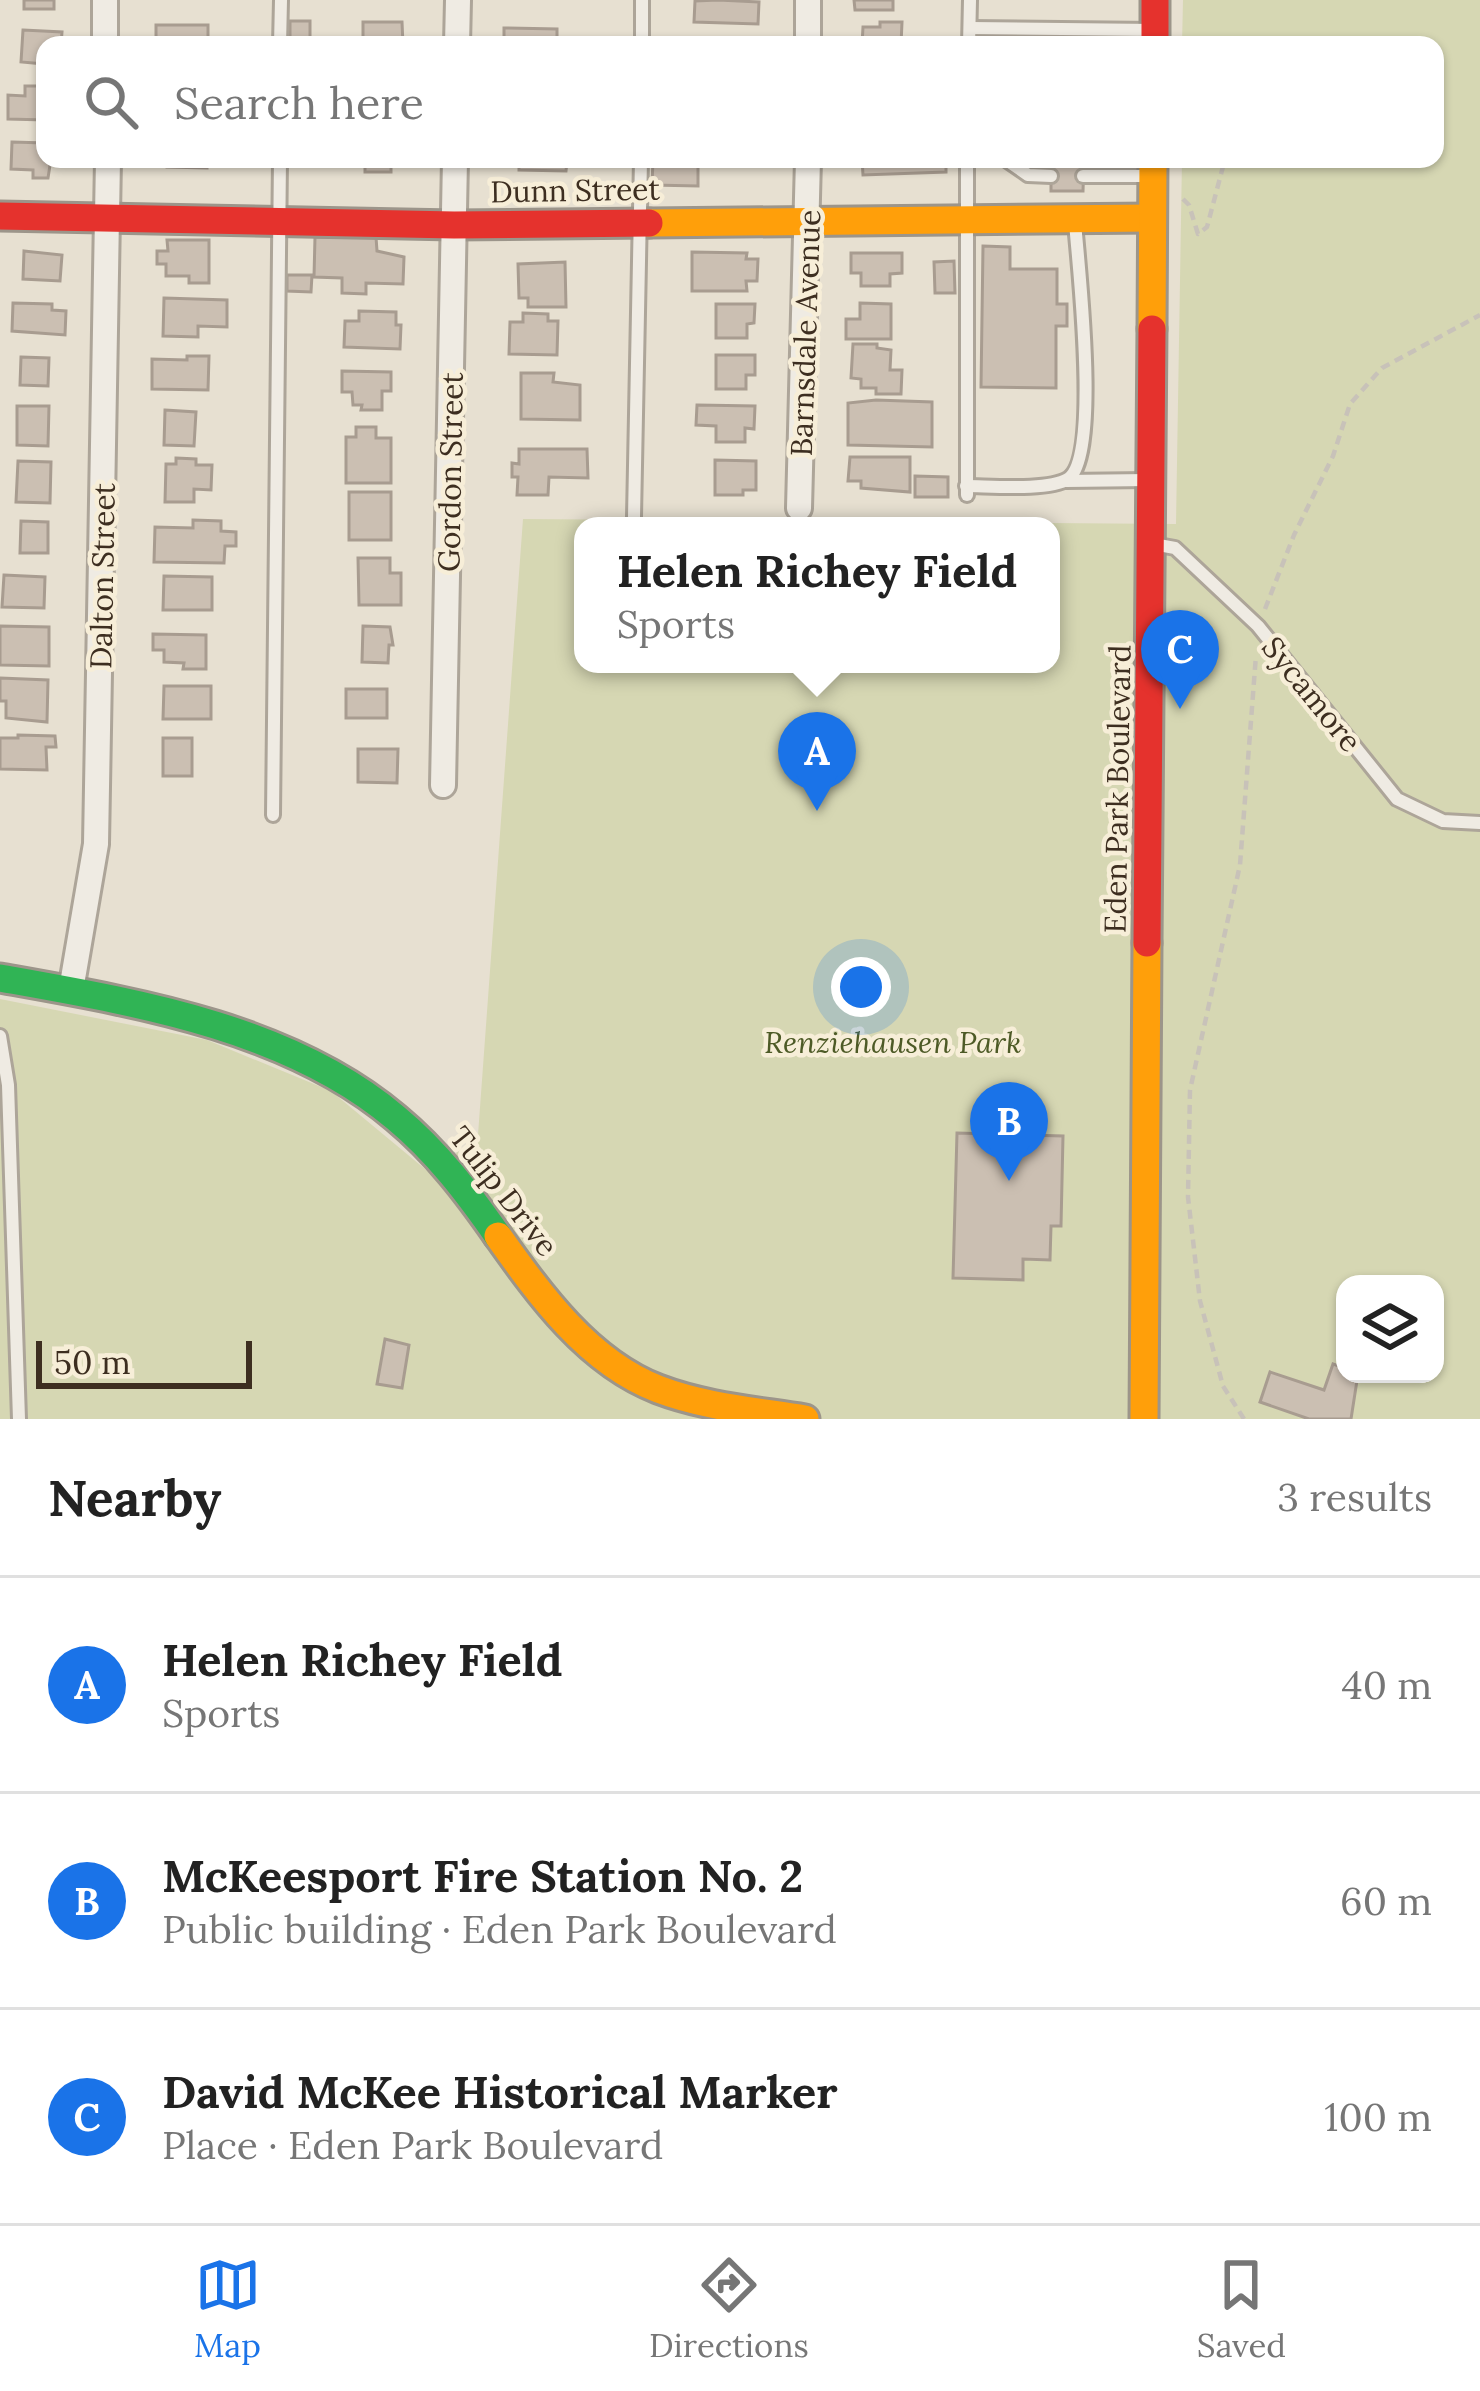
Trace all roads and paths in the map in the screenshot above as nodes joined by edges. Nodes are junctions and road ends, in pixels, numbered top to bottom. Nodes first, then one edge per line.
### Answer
1 (105, 0) edge
2 (281, 0) edge
3 (458, 0) edge
4 (643, 0) edge
5 (808, 0) edge
6 (970, 0) edge
7 (1155, 0) edge
8 (970, 28) junction
9 (1010, 29) junction
10 (105, 36) edge
11 (280, 36) edge
12 (457, 36) edge
13 (642, 36) edge
14 (808, 36) edge
15 (970, 36) edge
16 (1010, 36) edge
17 (1123, 36) edge
18 (1155, 36) edge
19 (108, 168) edge
20 (280, 168) edge
21 (455, 168) edge
22 (641, 168) edge
23 (808, 168) edge
24 (967, 168) edge
25 (1017, 168) edge
26 (1223, 168) edge
27 (1051, 176) dead end
28 (1083, 176) dead end
29 (1153, 186) edge
30 (0, 216) edge
31 (109, 216) junction
32 (965, 218) junction
33 (1074, 218) junction
34 (809, 219) junction
35 (279, 220) junction
36 (641, 221) junction
37 (454, 225) junction
38 (1480, 315) edge
39 (1152, 480) junction
40 (1065, 481) junction
41 (799, 508) dead end
42 (634, 517) dead end
43 (1153, 544) junction
44 (1258, 626) junction
45 (443, 785) dead end
46 (273, 815) dead end
47 (1480, 823) edge
48 (0, 978) edge
49 (71, 990) junction
50 (0, 1036) edge
51 (19, 1419) edge
52 (805, 1419) edge
53 (1144, 1419) edge
54 (1244, 1419) edge

1 - 10 street
2 - 11 lane
3 - 12 street
4 - 13 lane
5 - 14 street
6 - 8 lane
7 - 18 street
8 - 9 lane
8 - 15 lane
9 - 16 lane
9 - 17 lane
19 - 31 street, Dalton Street
20 - 35 lane
21 - 37 street, Gordon Street
22 - 36 lane
23 - 34 street, Barnsdale Avenue
24 - 32 lane
25 - 27 lane
26 - 29 path
28 - 29 lane
29 - 33 street, Dunn Street
29 - 39 street, Eden Park Boulevard
30 - 31 street, Dunn Street
31 - 35 street, Dunn Street
31 - 49 street, Dalton Street
32 - 33 street, Dunn Street
32 - 34 street, Dunn Street
32 - 40 lane
33 - 40 lane
34 - 36 street, Dunn Street
34 - 41 street, Barnsdale Avenue
35 - 37 street, Dunn Street
35 - 46 lane
36 - 37 street, Dunn Street
36 - 42 lane
37 - 45 street, Gordon Street
38 - 44 path
39 - 40 lane
39 - 43 street, Eden Park Boulevard
43 - 44 lane, Sycamore
43 - 53 street, Eden Park Boulevard
44 - 47 lane, Sycamore
44 - 54 path
48 - 49 street, Tulip Drive
49 - 52 street, Tulip Drive
50 - 51 lane

